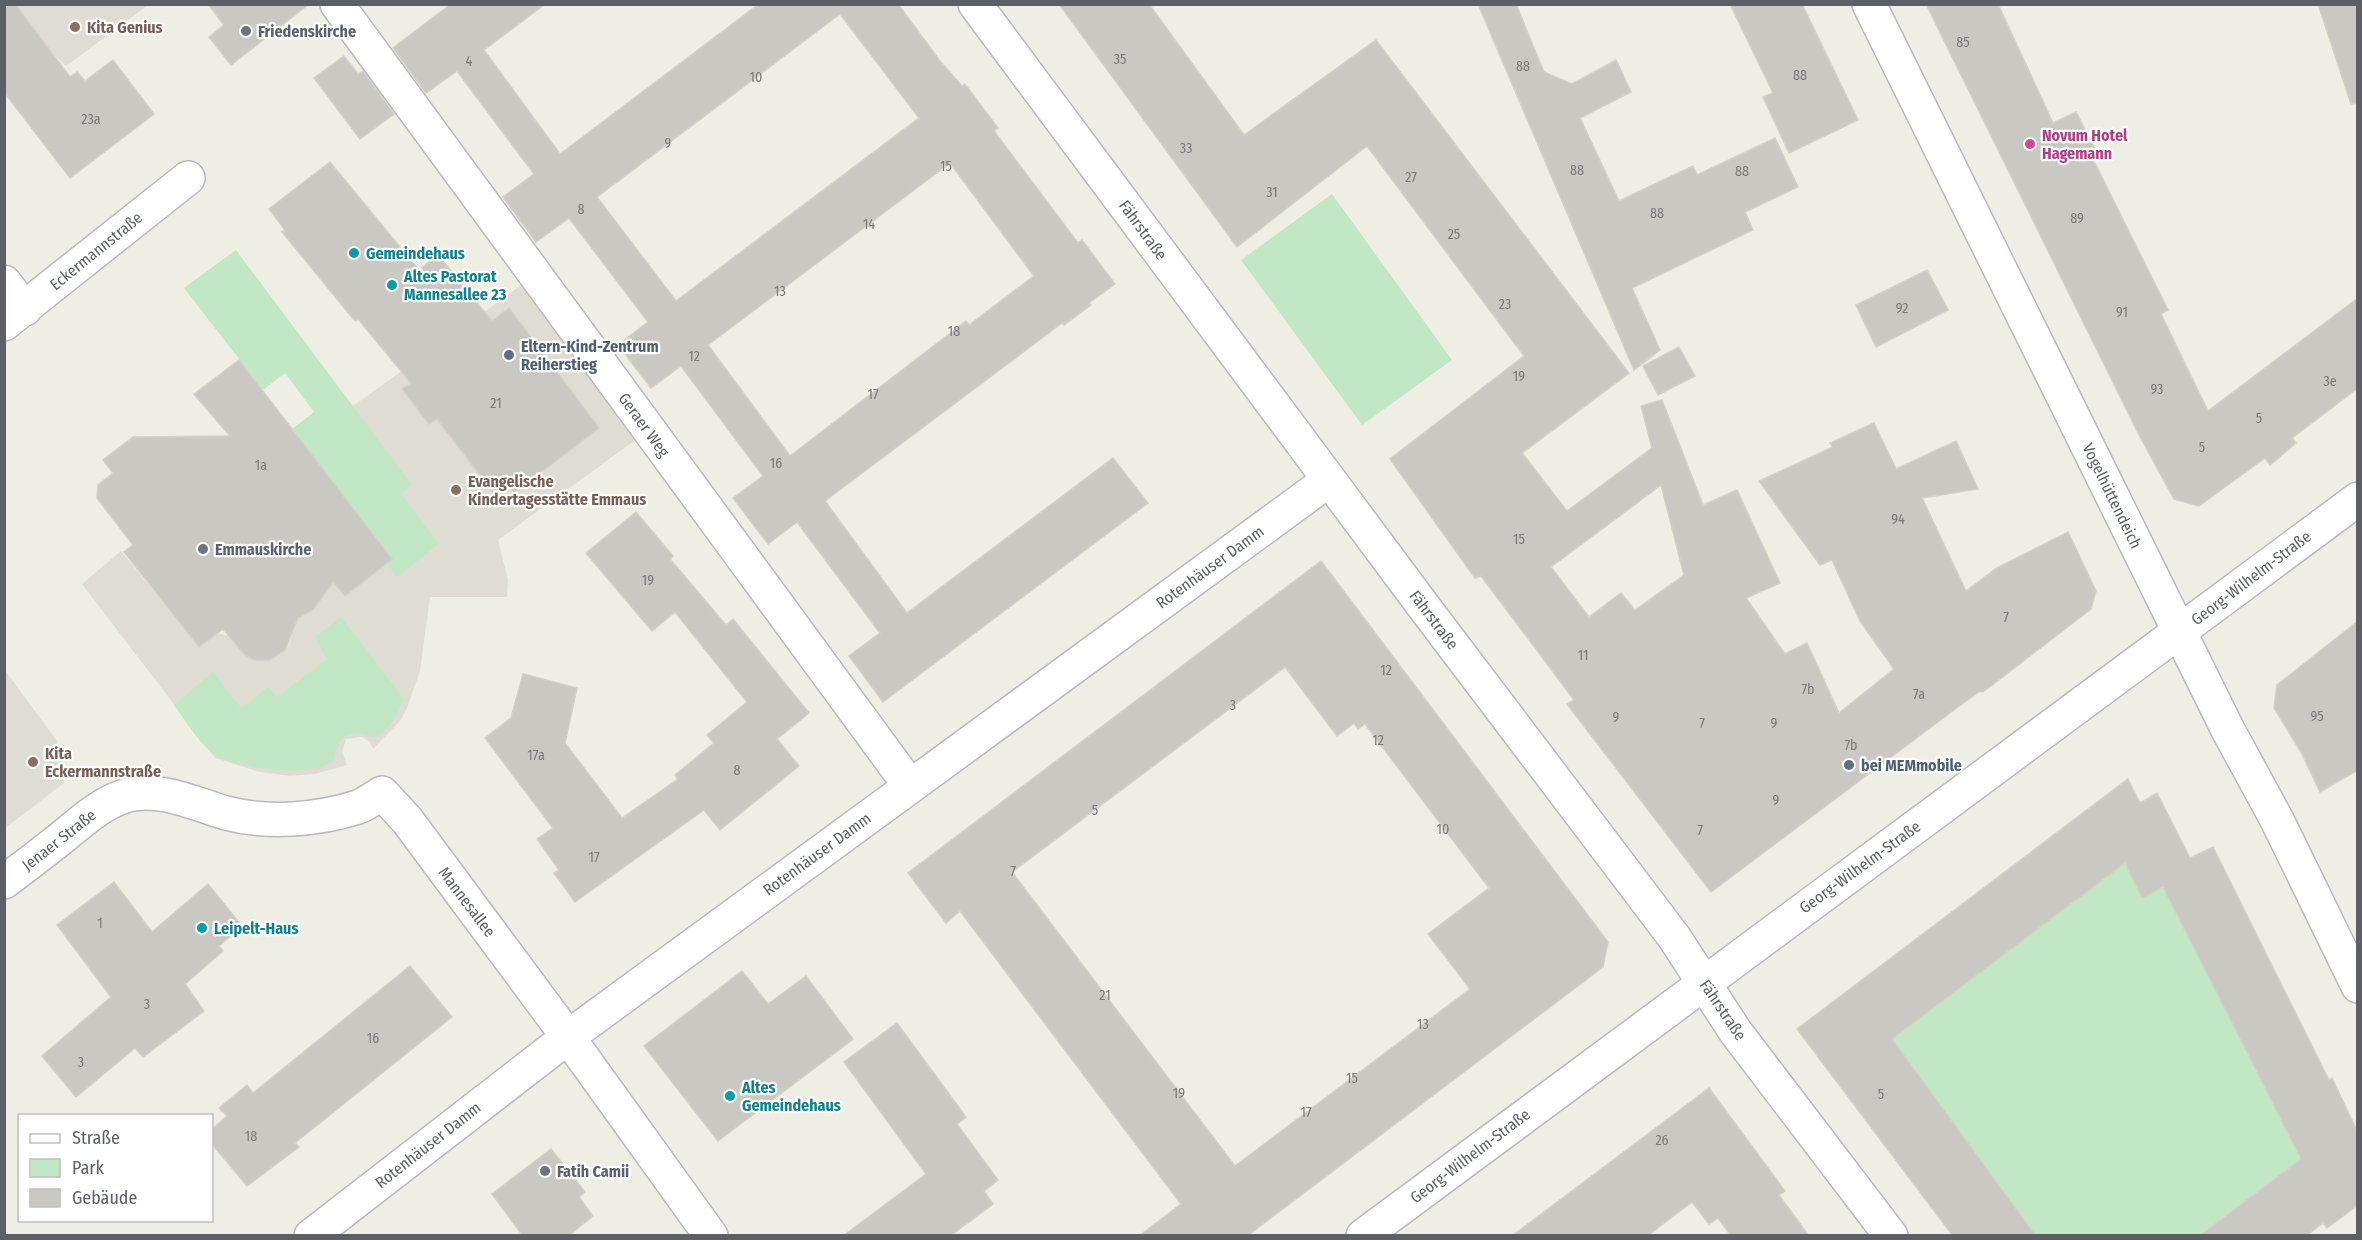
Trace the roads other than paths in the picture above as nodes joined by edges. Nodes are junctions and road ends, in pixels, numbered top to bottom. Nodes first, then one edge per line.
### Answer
1 (337, 4) edge
2 (975, 4) edge
3 (1869, 4) edge
4 (188, 178) dead end
5 (4, 282) edge
6 (15, 316) edge
7 (1329, 480) junction
8 (2358, 499) edge
9 (2179, 631) junction
10 (910, 786) junction
11 (115, 799) joint
12 (4, 882) edge
13 (1704, 982) junction
14 (2358, 986) edge
15 (568, 1037) junction
16 (311, 1236) edge
17 (711, 1236) edge
18 (1364, 1236) edge
19 (1891, 1236) edge

1 - 10 street, Geraer Weg
2 - 7 street, Fährstraße
3 - 9 street, Vogelhüttendeich
4 - 6 street, Eckermannstraße
5 - 6 street
7 - 10 street, Rotenhäuser Damm
7 - 13 street, Fährstraße
8 - 9 street, Georg-Wilhelm-Straße
9 - 13 street, Georg-Wilhelm-Straße
9 - 14 street, Vogelhüttendeich
10 - 15 street, Rotenhäuser Damm
11 - 12 street, Jenaer Straße
11 - 15 street, Mannesallee
13 - 18 street, Georg-Wilhelm-Straße
13 - 19 street, Fährstraße
15 - 16 street, Rotenhäuser Damm
15 - 17 street, Mannesallee

